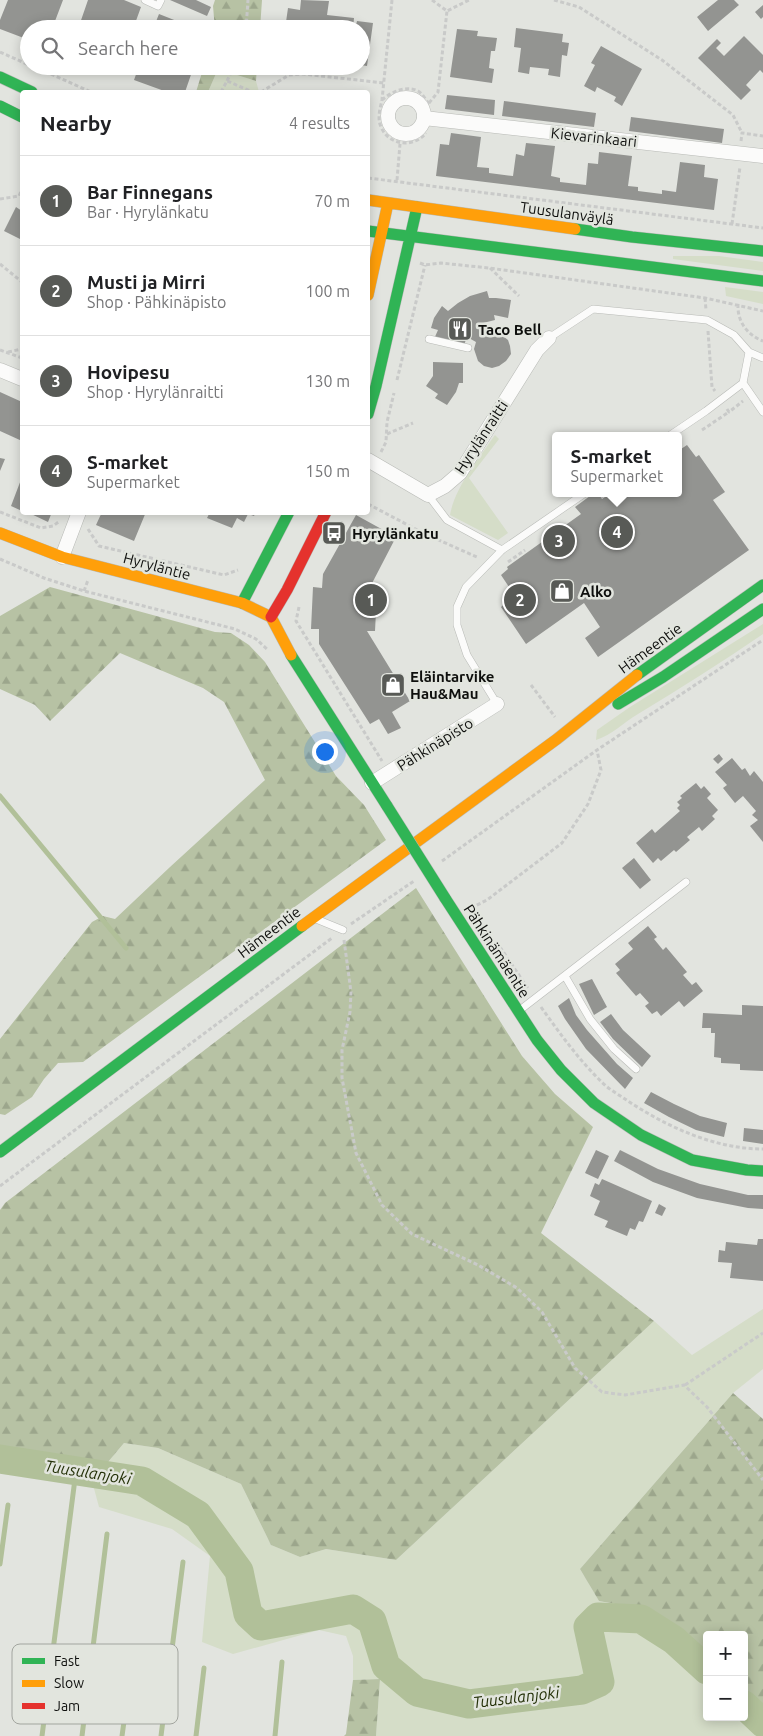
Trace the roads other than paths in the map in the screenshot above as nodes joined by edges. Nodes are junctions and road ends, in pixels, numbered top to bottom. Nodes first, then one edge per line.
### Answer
1 (145, 0) edge
2 (161, 0) edge
3 (0, 77) edge
4 (28, 90) edge
5 (0, 106) edge
6 (20, 115) edge
7 (428, 118) road end
8 (763, 156) edge
9 (370, 200) edge
10 (388, 203) junction
11 (418, 207) junction
12 (370, 231) edge
13 (382, 233) junction
14 (411, 236) junction
15 (763, 251) edge
16 (763, 281) edge
17 (370, 286) edge
18 (549, 338) joint
19 (429, 340) dead end
20 (468, 348) dead end
21 (749, 352) junction
22 (763, 358) edge
23 (0, 370) edge
24 (20, 378) edge
25 (743, 383) junction
26 (370, 407) edge
27 (763, 412) edge
28 (675, 432) edge
29 (372, 462) edge
30 (428, 495) junction
31 (579, 497) edge
32 (78, 515) edge
33 (287, 515) edge
34 (324, 515) edge
35 (0, 532) edge
36 (502, 550) junction
37 (62, 557) junction
38 (763, 585) edge
39 (242, 604) junction
40 (763, 609) edge
41 (271, 617) junction
42 (497, 704) joint
43 (557, 739) junction
44 (372, 783) junction
45 (686, 882) dead end
46 (313, 918) junction
47 (343, 930) road end
48 (565, 976) junction
49 (518, 1011) junction
50 (636, 1069) dead end
51 (0, 1152) edge
52 (763, 1171) edge

1 - 2 lane
3 - 4 main road
5 - 6 main road
7 - 8 street, Kievarinkaari
9 - 10 main road, Tuusulanväylä
10 - 11 main road, Tuusulanväylä
10 - 13 main road
11 - 14 main road
11 - 15 main road, Tuusulanväylä
12 - 13 main road
13 - 14 main road
13 - 17 main road
14 - 16 main road
14 - 26 main road
18 - 21 lane
18 - 30 street, Hyrylänraitti
19 - 20 lane
21 - 22 lane
21 - 25 lane
23 - 24 street
25 - 27 lane
25 - 28 lane
29 - 30 street
30 - 36 lane
31 - 36 lane
32 - 37 street
33 - 39 main road
34 - 41 main road
35 - 37 main road, Hyryläntie
36 - 42 lane
37 - 39 main road, Hyryläntie
38 - 43 main road, Hämeentie
39 - 41 main road, Hyryläntie
40 - 43 main road, Hämeentie
41 - 44 main road, Pähkinämäentie
42 - 44 street, Pähkinäpisto
43 - 46 main road, Hämeentie
44 - 49 main road, Pähkinämäentie, bridge
45 - 48 lane
46 - 47 lane
46 - 51 main road, Hämeentie
48 - 49 lane
48 - 50 lane
49 - 52 main road, Pähkinämäentie

